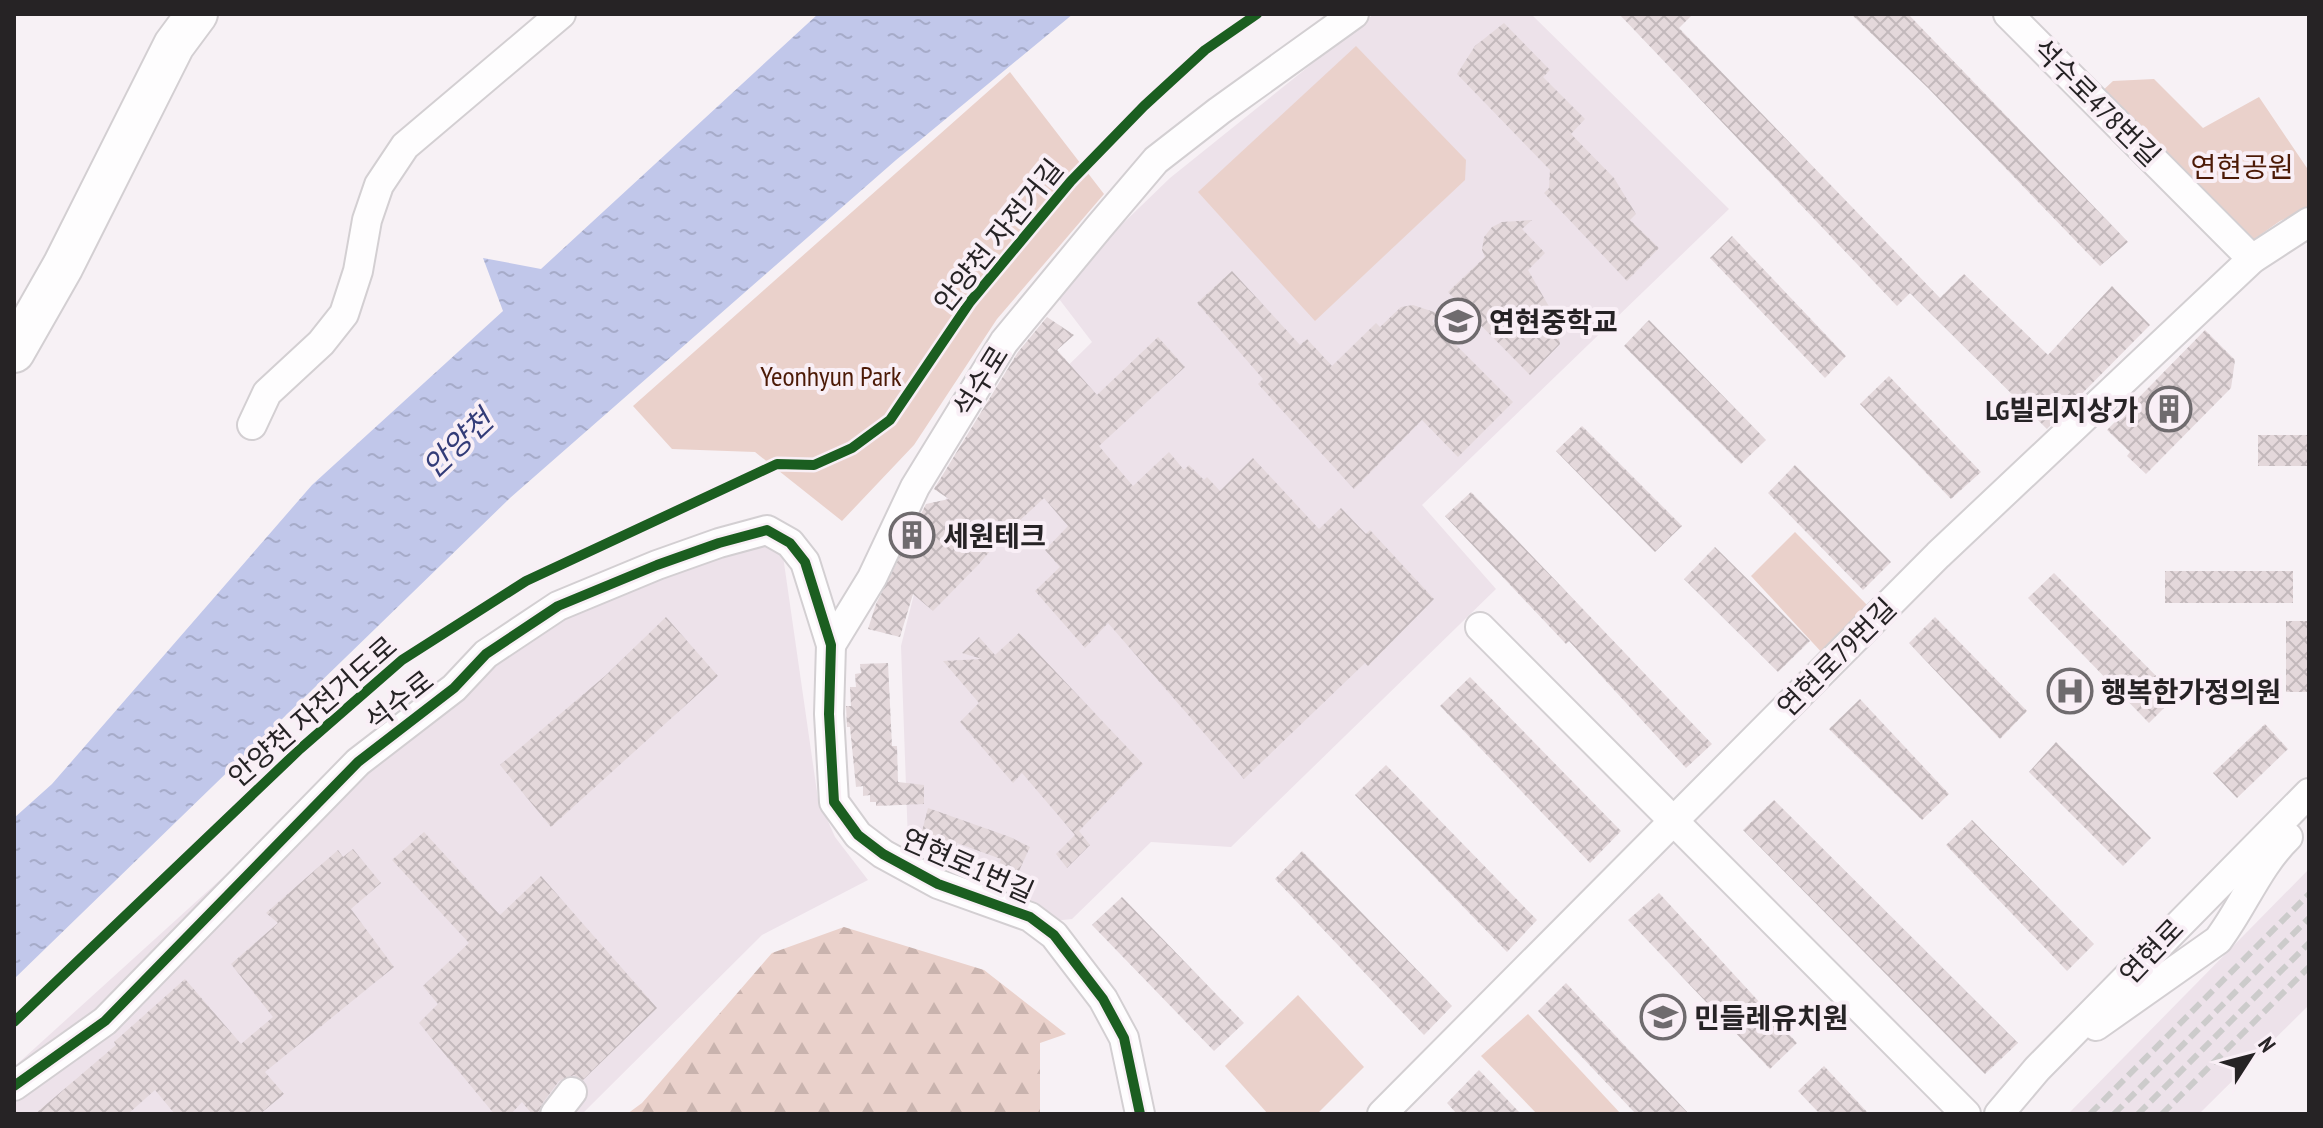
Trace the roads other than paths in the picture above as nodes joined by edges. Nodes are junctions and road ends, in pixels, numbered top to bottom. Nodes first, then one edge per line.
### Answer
1 (197, 14) edge
2 (561, 14) edge
3 (1354, 14) edge
4 (2008, 14) edge
5 (2309, 222) edge
6 (2252, 259) junction
7 (14, 352) edge
8 (252, 425) dead end
9 (1480, 627) dead end
10 (831, 645) junction
11 (2309, 793) edge
12 (2309, 817) edge
13 (1672, 822) junction
14 (2168, 933) junction
15 (2195, 955) junction
16 (2037, 1069) junction
17 (14, 1086) edge
18 (1140, 1114) edge
19 (1382, 1114) edge
20 (1966, 1114) edge
21 (1999, 1114) edge

1 - 7 highway
2 - 8 street
3 - 10 street, 석수로
4 - 6 street, 석수로478번길
5 - 6 street, 연현로79번길
6 - 13 street, 연현로79번길
9 - 13 street
10 - 17 street, 석수로
10 - 18 street, 연현로1번길
11 - 14 street, 연현로
12 - 15 street
13 - 19 street, 연현로79번길
13 - 20 street
14 - 15 street
14 - 16 street, 연현로
15 - 16 street
16 - 21 street, 연현로

